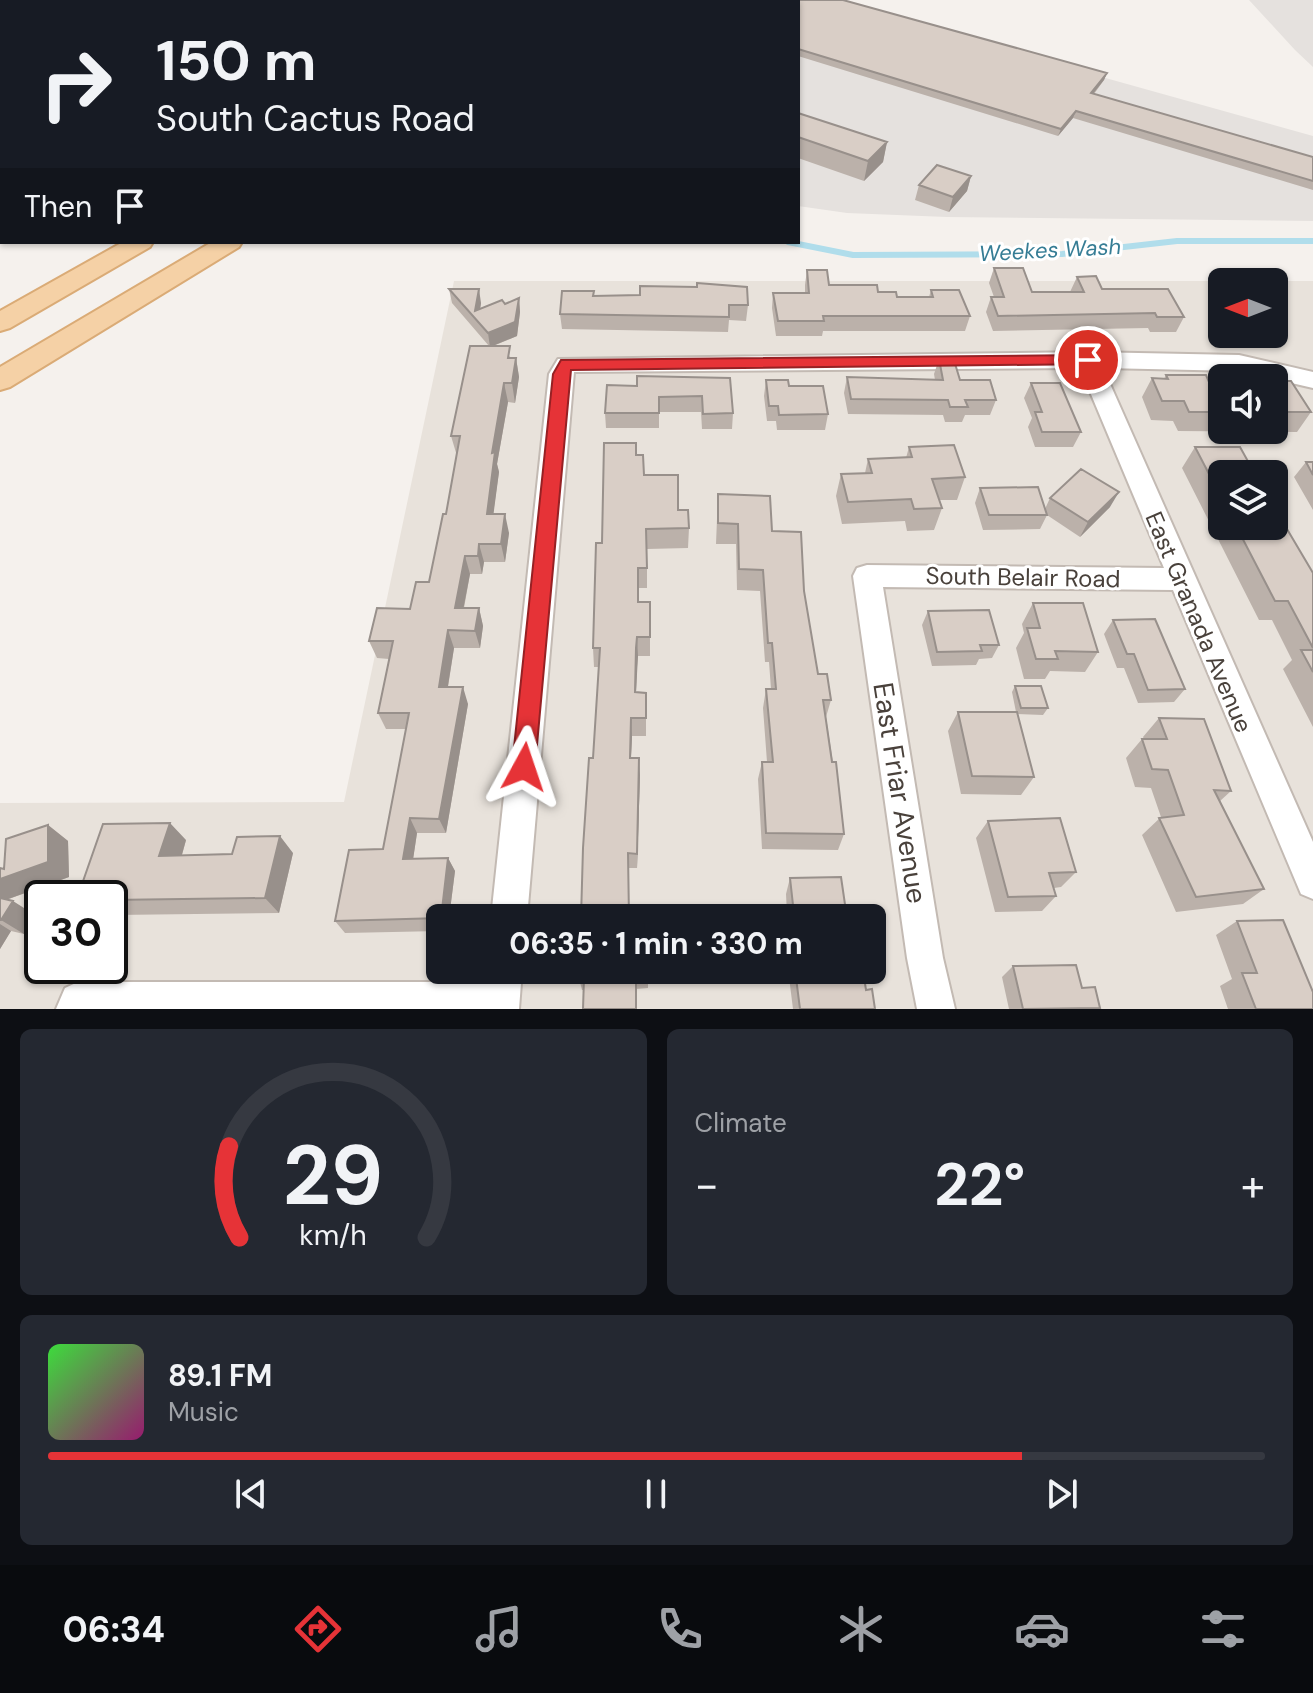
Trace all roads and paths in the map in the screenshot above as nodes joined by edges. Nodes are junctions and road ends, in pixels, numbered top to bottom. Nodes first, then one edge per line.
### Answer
1 (137, 244) edge
2 (180, 244) edge
3 (227, 244) edge
4 (204, 257) junction
5 (0, 322) edge
6 (1088, 360) junction
7 (0, 380) edge
8 (1313, 380) edge
9 (867, 576) joint
10 (1180, 579) junction
11 (1313, 882) edge
12 (510, 904) edge
13 (502, 993) edge
14 (76, 1005) edge
15 (936, 1009) edge

1 - 5 main road
2 - 4 main road
3 - 4 main road
4 - 7 main road
6 - 8 street
6 - 10 street, East Granada Avenue
6 - 12 street
9 - 10 street, South Belair Road
9 - 15 street, East Friar Avenue
10 - 11 street, East Granada Avenue
13 - 14 street

